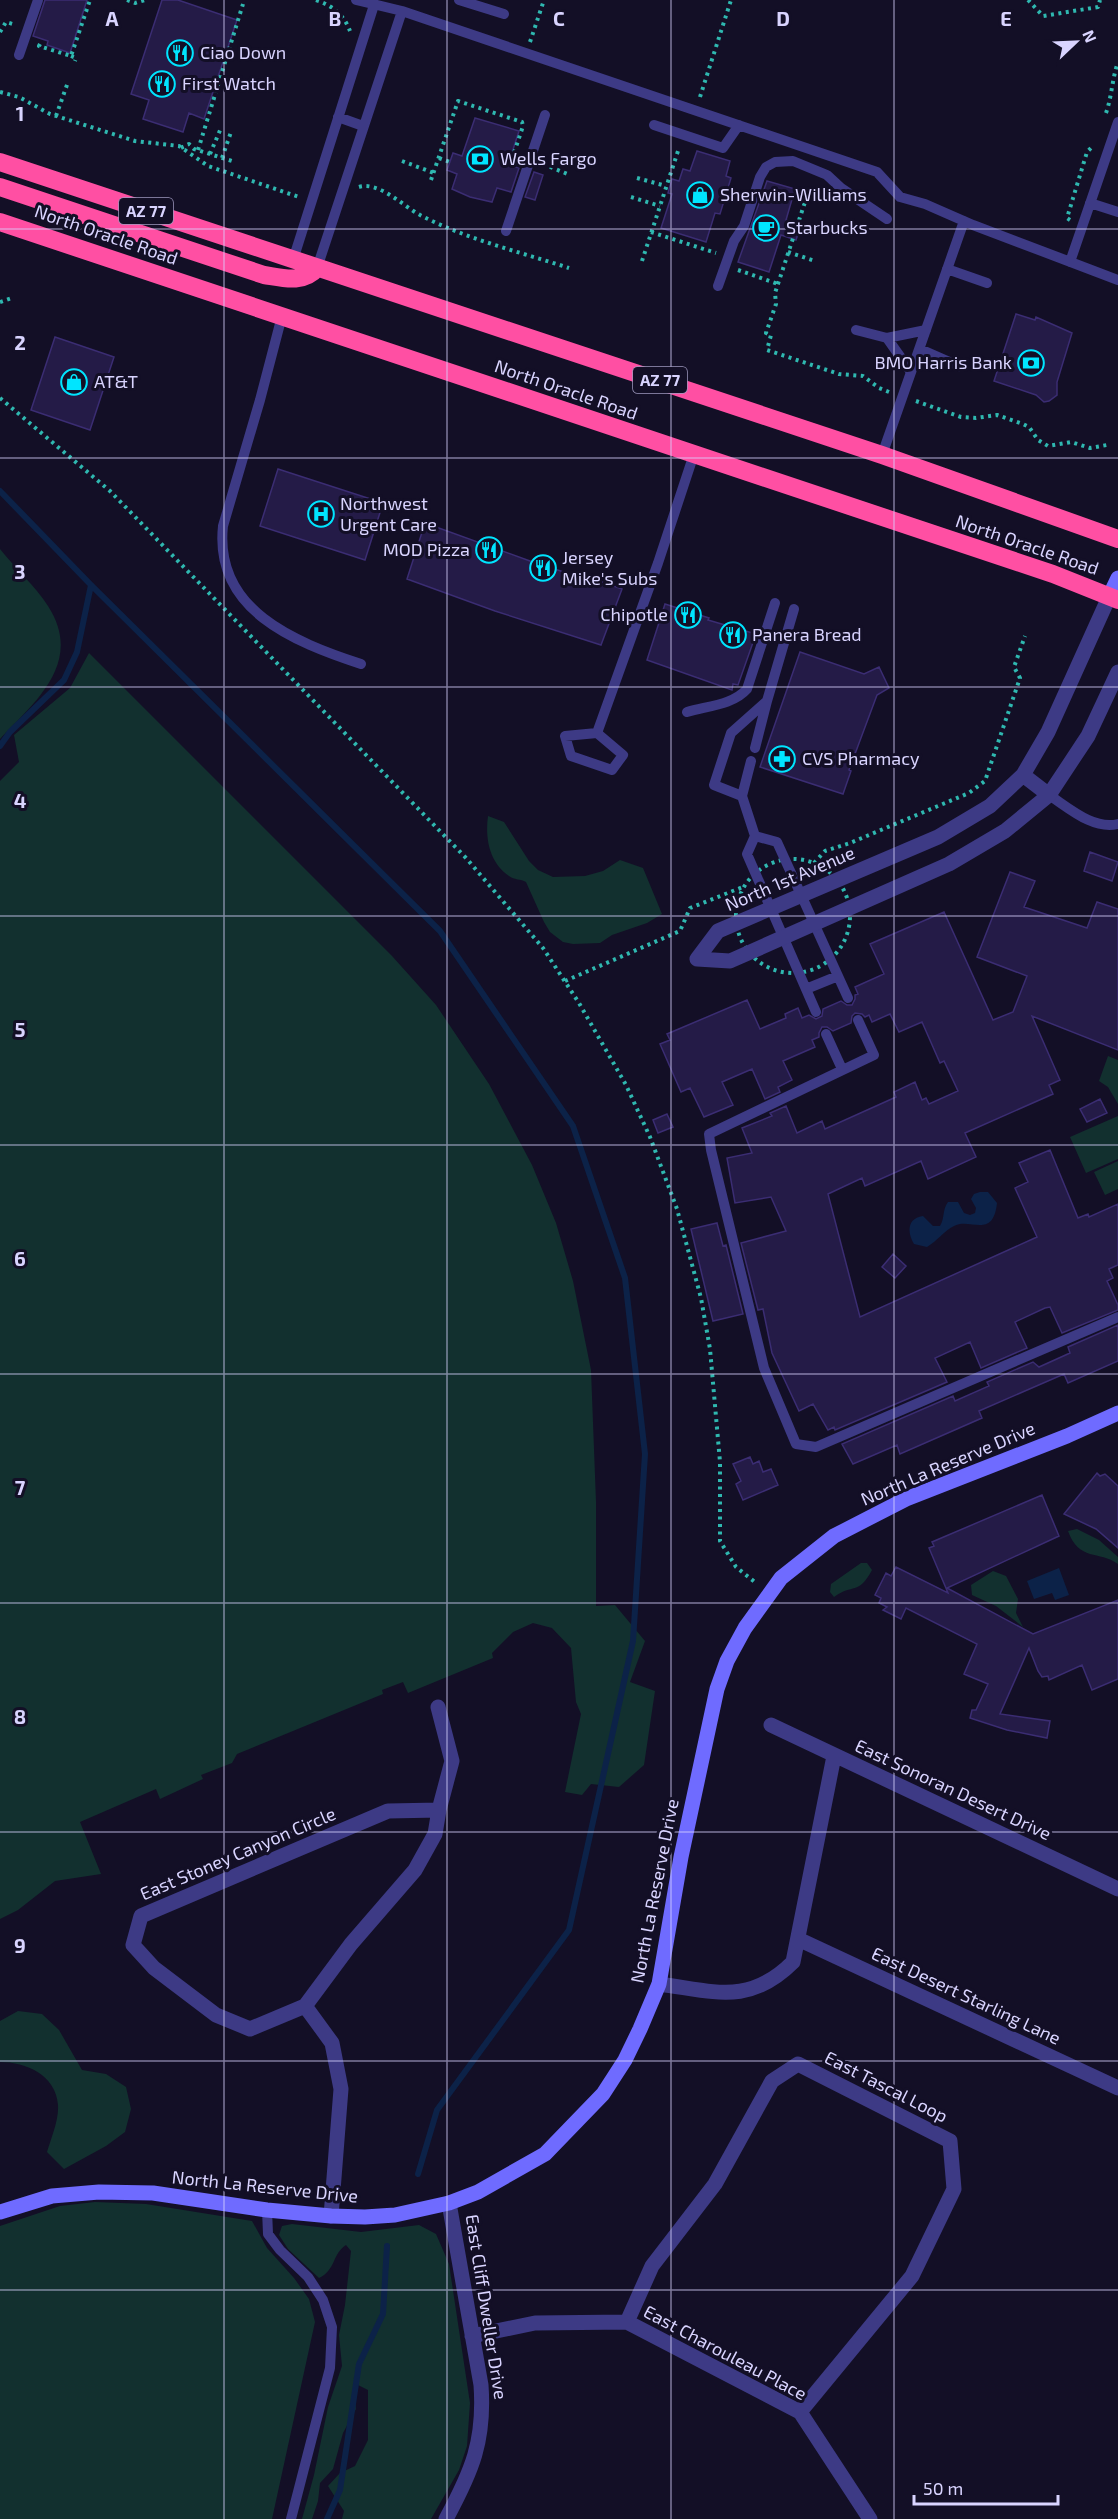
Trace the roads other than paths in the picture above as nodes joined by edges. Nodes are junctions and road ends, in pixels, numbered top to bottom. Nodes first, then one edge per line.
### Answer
1 (38, 0) edge
2 (356, 0) edge
3 (459, 0) edge
4 (374, 5) junction
5 (402, 11) junction
6 (504, 14) dead end
7 (19, 55) dead end
8 (545, 115) dead end
9 (338, 117) junction
10 (1118, 122) edge
11 (654, 125) dead end
12 (739, 125) junction
13 (363, 126) junction
14 (0, 162) edge
15 (0, 187) edge
16 (1090, 203) junction
17 (1118, 212) edge
18 (886, 219) dead end
19 (964, 221) junction
20 (0, 222) edge
21 (506, 231) dead end
22 (292, 260) junction
23 (1070, 262) junction
24 (317, 268) junction
25 (947, 268) junction
26 (1118, 280) edge
27 (987, 283) dead end
28 (718, 286) dead end
29 (282, 316) junction
30 (856, 330) dead end
31 (926, 330) junction
32 (887, 338) junction
33 (920, 350) junction
34 (961, 367) dead end
35 (911, 372) junction
36 (694, 454) junction
37 (882, 454) junction
38 (1118, 539) edge
39 (1118, 578) edge
40 (1114, 599) edge
41 (775, 603) dead end
42 (794, 609) dead end
43 (361, 664) dead end
44 (1118, 672) edge
45 (767, 701) junction
46 (687, 712) dead end
47 (597, 734) junction
48 (755, 748) dead end
49 (751, 761) dead end
50 (1023, 775) junction
51 (1049, 795) junction
52 (742, 796) junction
53 (1118, 824) edge
54 (755, 836) junction
55 (801, 895) junction
56 (771, 909) junction
57 (814, 924) junction
58 (783, 938) junction
59 (838, 976) junction
60 (806, 989) junction
61 (848, 998) dead end
62 (816, 1012) dead end
63 (858, 1020) dead end
64 (826, 1034) dead end
65 (842, 1069) junction
66 (1118, 1317) edge
67 (1118, 1413) edge
68 (438, 1707) dead end
69 (771, 1725) dead end
70 (834, 1756) junction
71 (439, 1810) junction
72 (1118, 1889) edge
73 (798, 1939) junction
74 (659, 1984) junction
75 (305, 2006) junction
76 (1118, 2088) edge
77 (449, 2203) junction
78 (267, 2210) junction
79 (0, 2212) edge
80 (331, 2216) junction
81 (627, 2322) junction
82 (472, 2336) junction
83 (800, 2412) junction
84 (291, 2519) edge
85 (446, 2519) edge
86 (870, 2519) edge

1 - 7 lane
2 - 4 lane
3 - 6 lane
4 - 5 lane
4 - 9 lane
5 - 12 lane
5 - 13 lane
8 - 21 lane
9 - 13 lane
9 - 22 lane
10 - 16 lane
11 - 12 lane
12 - 19 lane
13 - 24 lane
14 - 22 highway, North Oracle Road / AZ 77
15 - 24 highway
16 - 17 lane
16 - 23 lane
18 - 28 lane
19 - 23 lane
19 - 25 lane
20 - 29 highway, North Oracle Road
22 - 24 highway, North Oracle Road / AZ 77
23 - 26 lane
24 - 37 highway, North Oracle Road / AZ 77
25 - 27 lane
25 - 31 lane
29 - 36 highway, North Oracle Road
29 - 43 lane
30 - 32 lane
31 - 32 lane
31 - 33 lane
32 - 35 lane
33 - 34 lane
33 - 35 lane
35 - 37 lane
36 - 40 highway, North Oracle Road
36 - 47 lane
37 - 38 highway, North Oracle Road / AZ 77
39 - 40 street, North 1st Avenue
40 - 50 street, North 1st Avenue
41 - 46 lane
42 - 45 lane
44 - 51 street, North 1st Avenue
45 - 48 lane
45 - 52 lane
47 - 47 lane
49 - 52 lane
50 - 51 street
50 - 55 street, North 1st Avenue
51 - 53 lane
51 - 57 street, North 1st Avenue
52 - 54 lane
54 - 55 lane
54 - 56 lane
55 - 56 street, North 1st Avenue
55 - 57 lane
56 - 58 lane
56 - 58 street, North 1st Avenue
57 - 58 street, North 1st Avenue
57 - 59 lane
58 - 60 lane
59 - 60 lane
59 - 61 lane
60 - 62 lane
63 - 65 lane
64 - 65 lane
65 - 66 lane
67 - 74 street, North La Reserve Drive
68 - 71 street
69 - 70 street, East Sonoran Desert Drive
70 - 72 street, East Sonoran Desert Drive
70 - 73 street
71 - 75 street
71 - 75 street, East Stoney Canyon Circle
73 - 74 street
73 - 76 street, East Desert Starling Lane
74 - 77 street, North La Reserve Drive
75 - 80 street
77 - 80 street, North La Reserve Drive
77 - 82 street, East Cliff Dweller Drive
78 - 79 street, North La Reserve Drive
78 - 80 street, North La Reserve Drive
78 - 84 lane
81 - 82 street, East Charouleau Place
81 - 83 street, East Charouleau Place
81 - 83 street, East Tascal Loop
82 - 85 street, East Cliff Dweller Drive
83 - 86 street, East Charouleau Place

